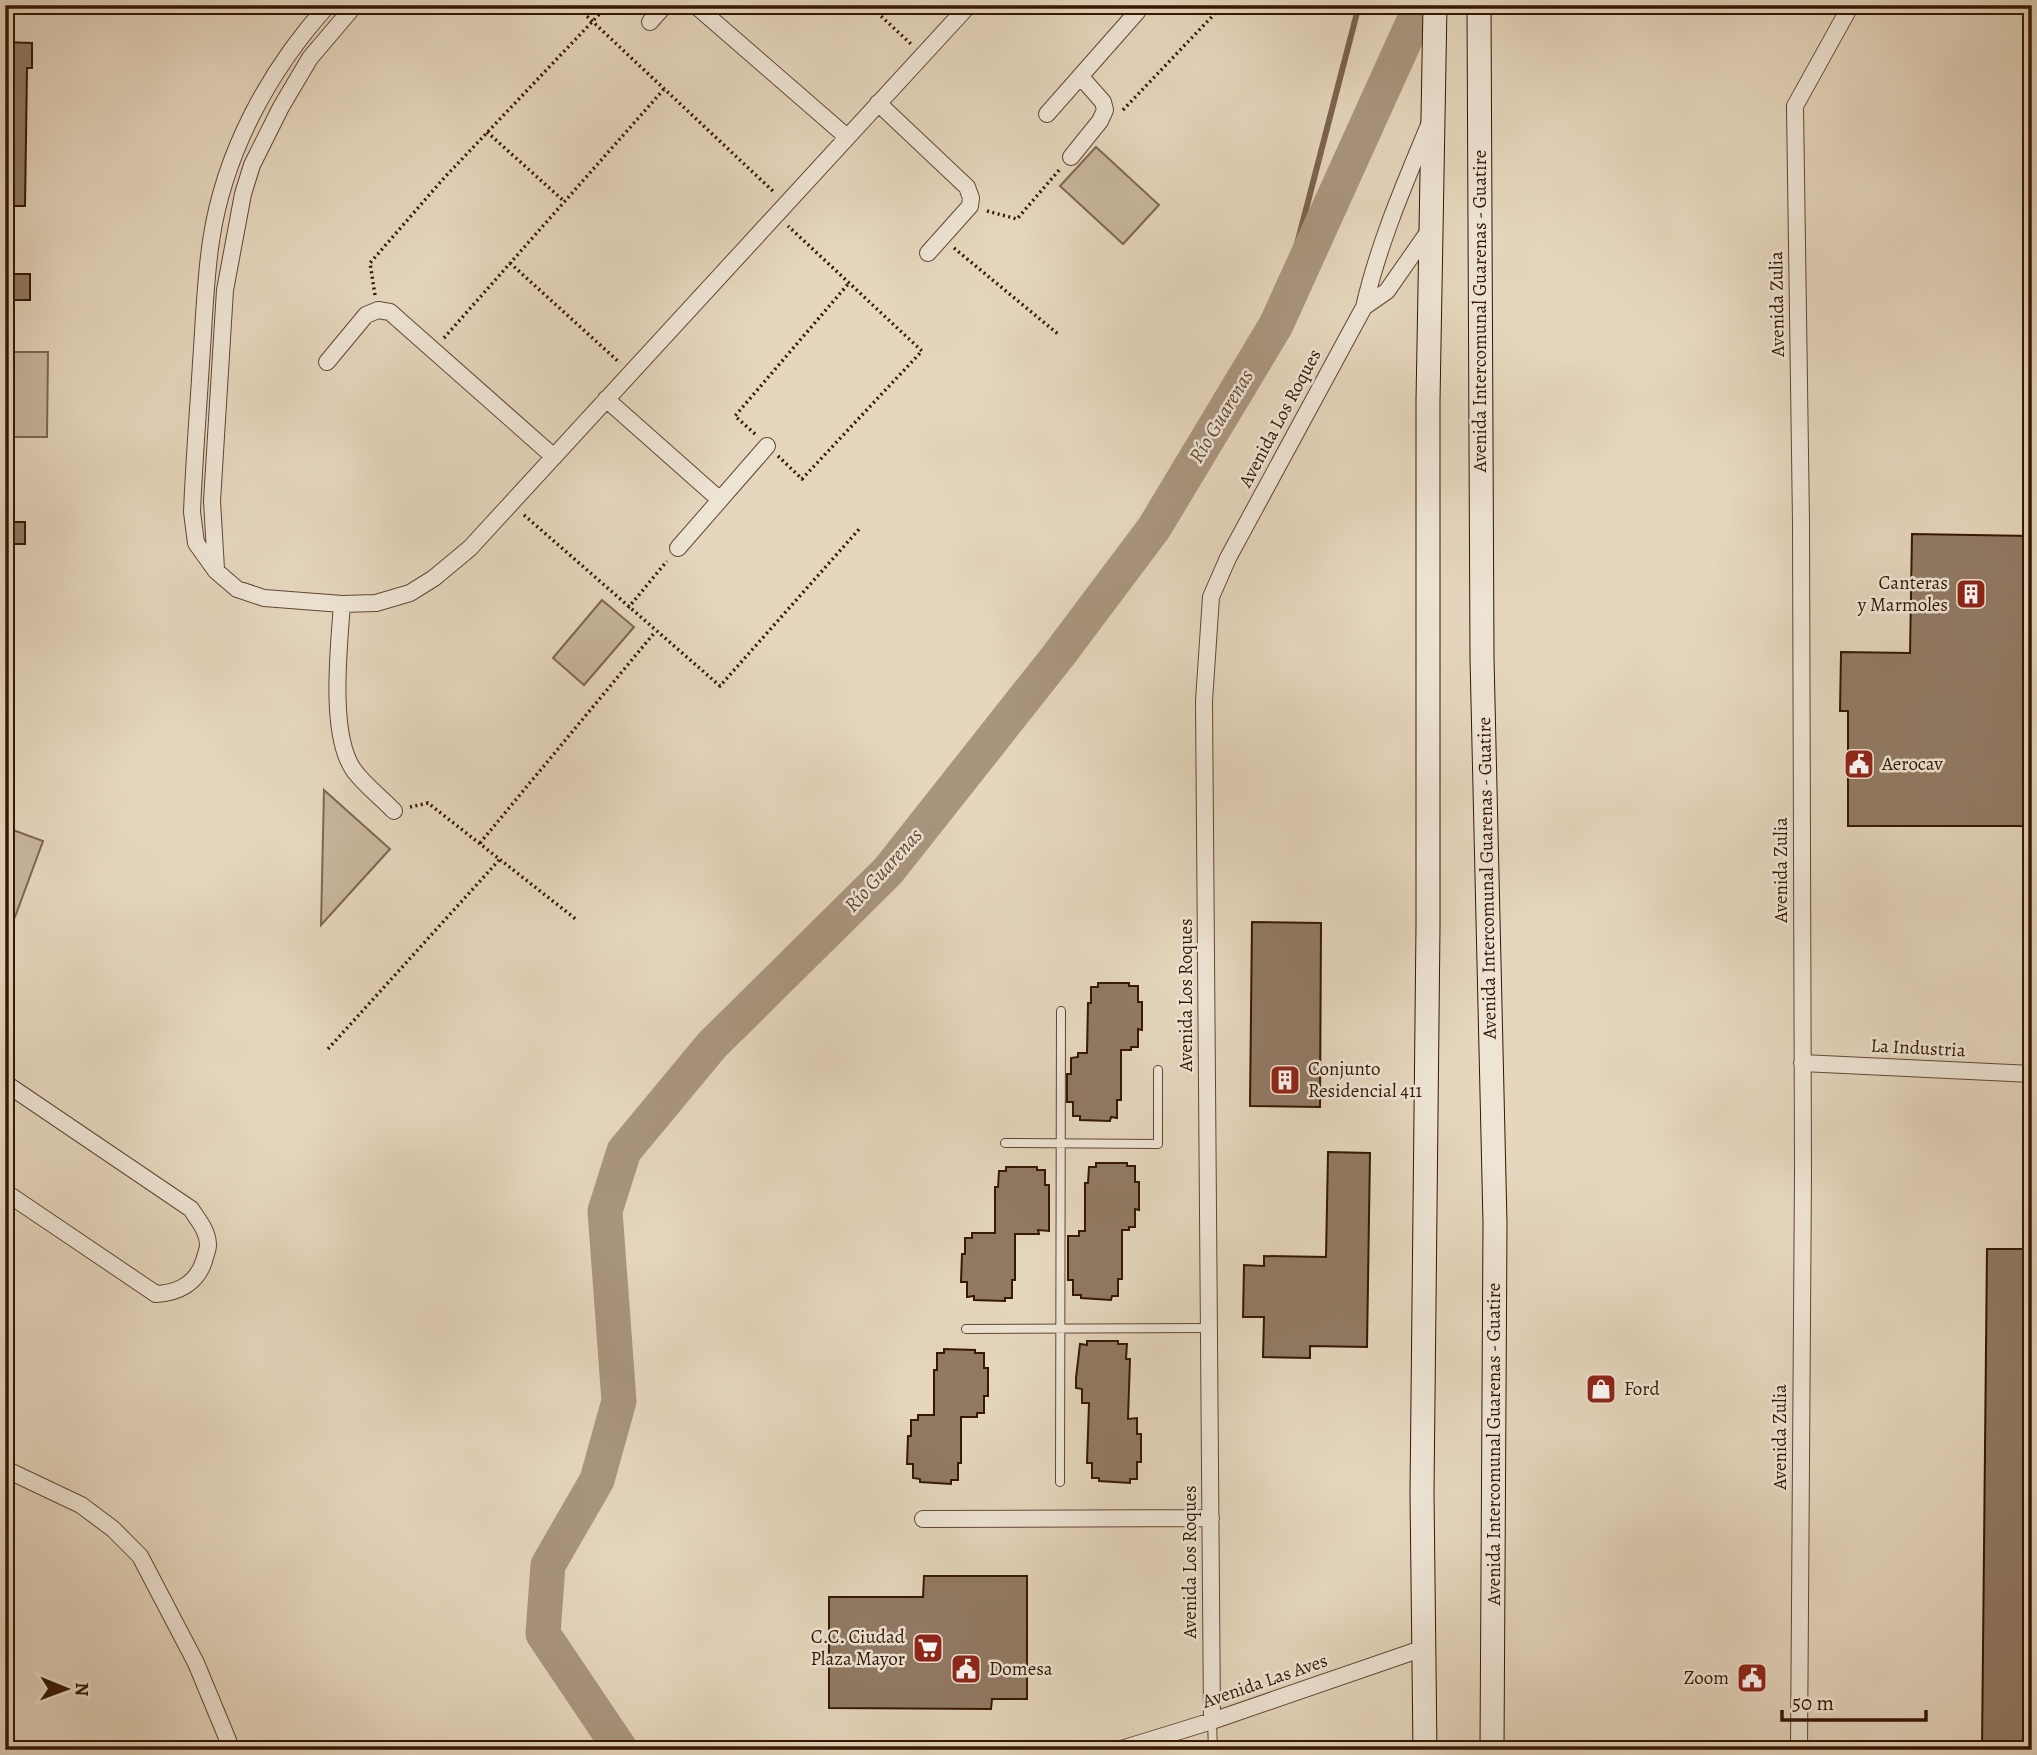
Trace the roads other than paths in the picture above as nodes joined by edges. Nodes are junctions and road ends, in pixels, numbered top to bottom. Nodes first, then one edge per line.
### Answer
1 (328, 5) edge
2 (355, 5) edge
3 (665, 5) edge
4 (695, 5) edge
5 (969, 5) edge
6 (1139, 5) edge
7 (1436, 5) edge
8 (1479, 5) edge
9 (1851, 5) edge
10 (649, 22) dead end
11 (1081, 77) junction
12 (878, 103) junction
13 (1047, 114) dead end
14 (1433, 116) junction
15 (846, 137) junction
16 (1071, 157) road end
17 (1431, 228) junction
18 (928, 253) dead end
19 (1364, 307) junction
20 (327, 362) dead end
21 (606, 399) junction
22 (767, 446) road end
23 (554, 457) junction
24 (720, 500) junction
25 (678, 548) road end
26 (216, 571) junction
27 (342, 604) junction
28 (394, 811) road end
29 (1061, 1011) dead end
30 (1802, 1063) junction
31 (1158, 1070) dead end
32 (2032, 1074) edge
33 (5, 1083) edge
34 (1004, 1143) dead end
35 (1061, 1144) junction
36 (5, 1192) edge
37 (1209, 1328) junction
38 (966, 1329) dead end
39 (1060, 1330) junction
40 (5, 1469) edge
41 (1060, 1482) dead end
42 (1211, 1518) junction
43 (923, 1519) dead end
44 (1424, 1648) junction
45 (1212, 1721) junction
46 (232, 1750) edge
47 (1118, 1750) edge
48 (1213, 1750) edge
49 (1425, 1750) edge
50 (1492, 1750) edge
51 (1799, 1750) edge

1 - 26 street
2 - 26 street
3 - 10 street
4 - 15 street
5 - 12 street
6 - 11 street
7 - 14 main road
8 - 50 main road, Avenida Intercomunal Guarenas - Guatire
9 - 30 street, Avenida Zulia
11 - 13 street
11 - 16 street
12 - 15 street
12 - 18 street
14 - 17 main road
14 - 19 street, Avenida Los Roques
15 - 21 street
17 - 19 street, Avenida Los Roques
17 - 44 main road
19 - 37 street, Avenida Los Roques
20 - 23 street
21 - 23 street
21 - 24 street
22 - 24 street
23 - 27 street
24 - 25 street
26 - 27 street
27 - 28 street
29 - 35 lane
30 - 32 street, La Industria
30 - 51 street, Avenida Zulia
31 - 35 lane
33 - 36 street
34 - 35 lane
35 - 39 lane
37 - 39 lane
37 - 42 street, Avenida Los Roques
38 - 39 lane
39 - 41 lane
40 - 46 street
42 - 43 street
42 - 45 street, Avenida Los Roques
44 - 45 street, Avenida Las Aves
44 - 49 main road
45 - 47 street, Avenida Las Aves
45 - 48 lane

